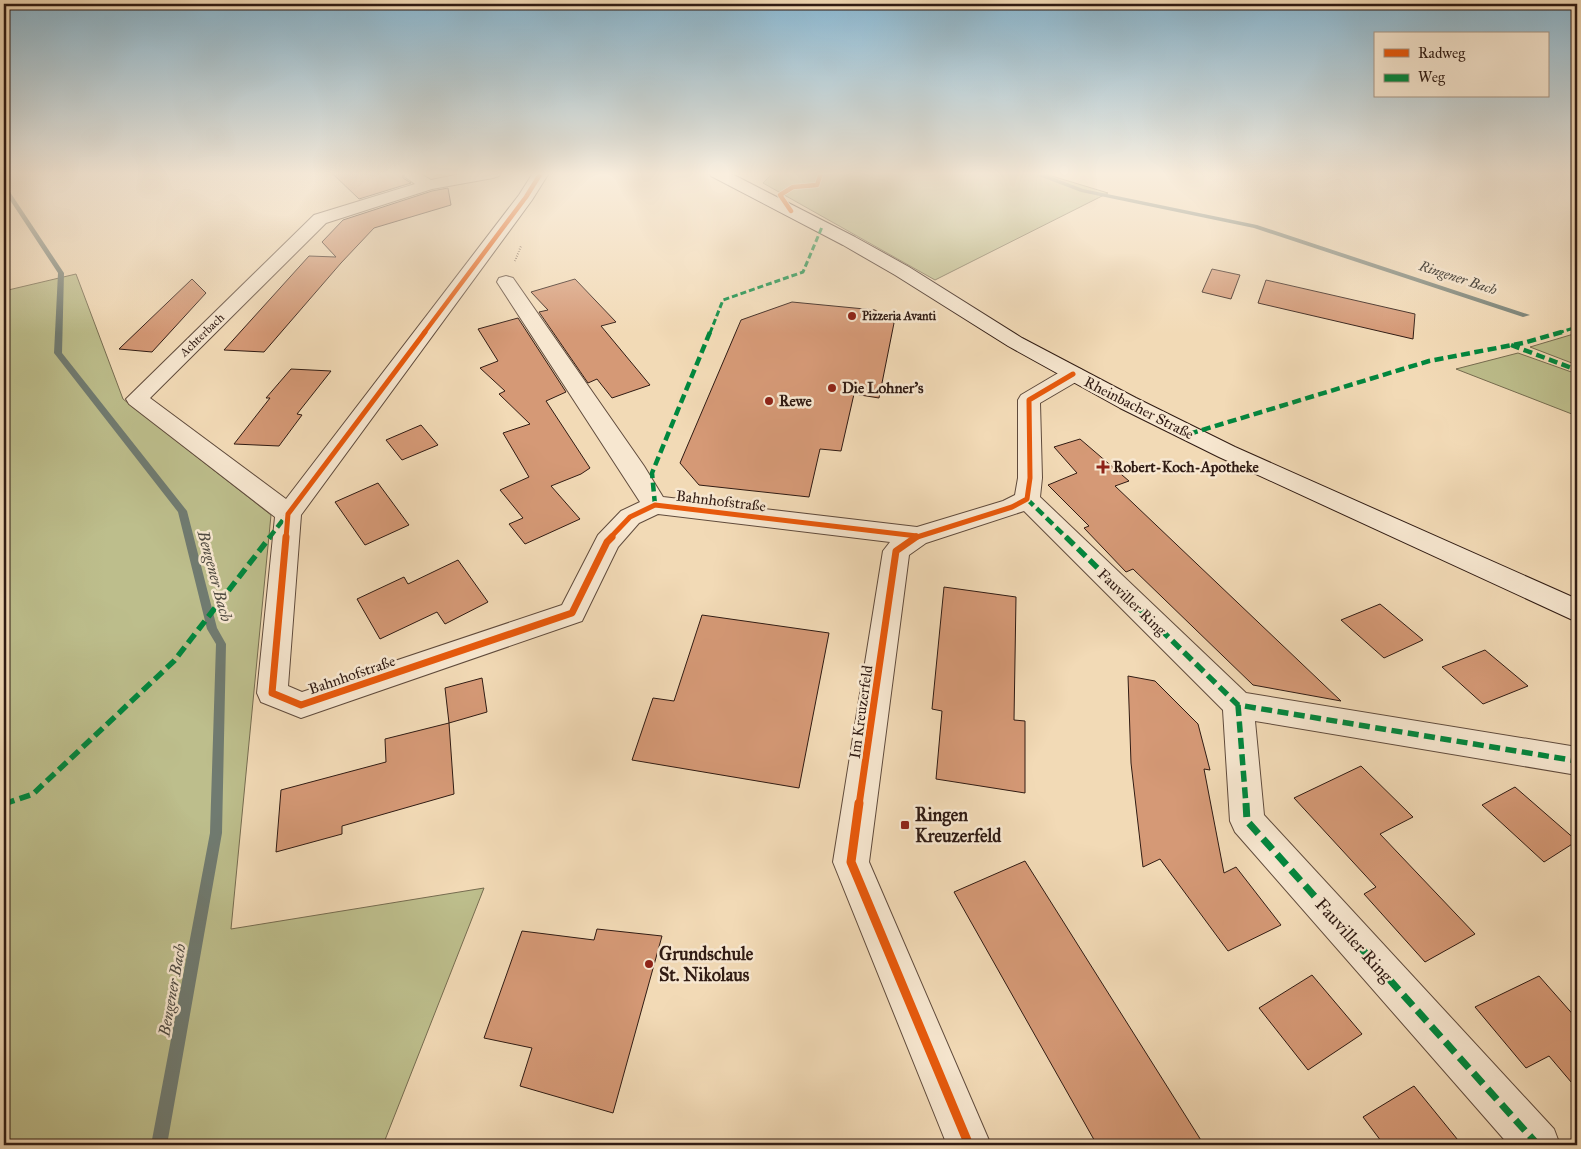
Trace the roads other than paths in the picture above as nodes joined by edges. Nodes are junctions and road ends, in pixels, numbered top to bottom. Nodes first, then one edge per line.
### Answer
1 (312, 227) edge
2 (503, 227) edge
3 (818, 227) edge
4 (506, 282) dead end
5 (1073, 374) junction
6 (1027, 499) junction
7 (655, 505) junction
8 (288, 514) junction
9 (918, 536) junction
10 (1577, 611) edge
11 (1238, 706) junction
12 (1577, 761) edge
13 (969, 1145) edge
14 (1538, 1145) edge

1 - 8 street, Achterbach
2 - 8 street
3 - 5 street, Rheinbacher Straße
4 - 7 street, Bahnhofstraße
5 - 6 street
5 - 10 street, Rheinbacher Straße
6 - 9 street, Im Kreuzerfeld
6 - 11 street, Fauviller Ring
7 - 8 street, Bahnhofstraße
7 - 9 street, Bahnhofstraße
9 - 13 street, Im Kreuzerfeld
11 - 12 street
11 - 14 street, Fauviller Ring

